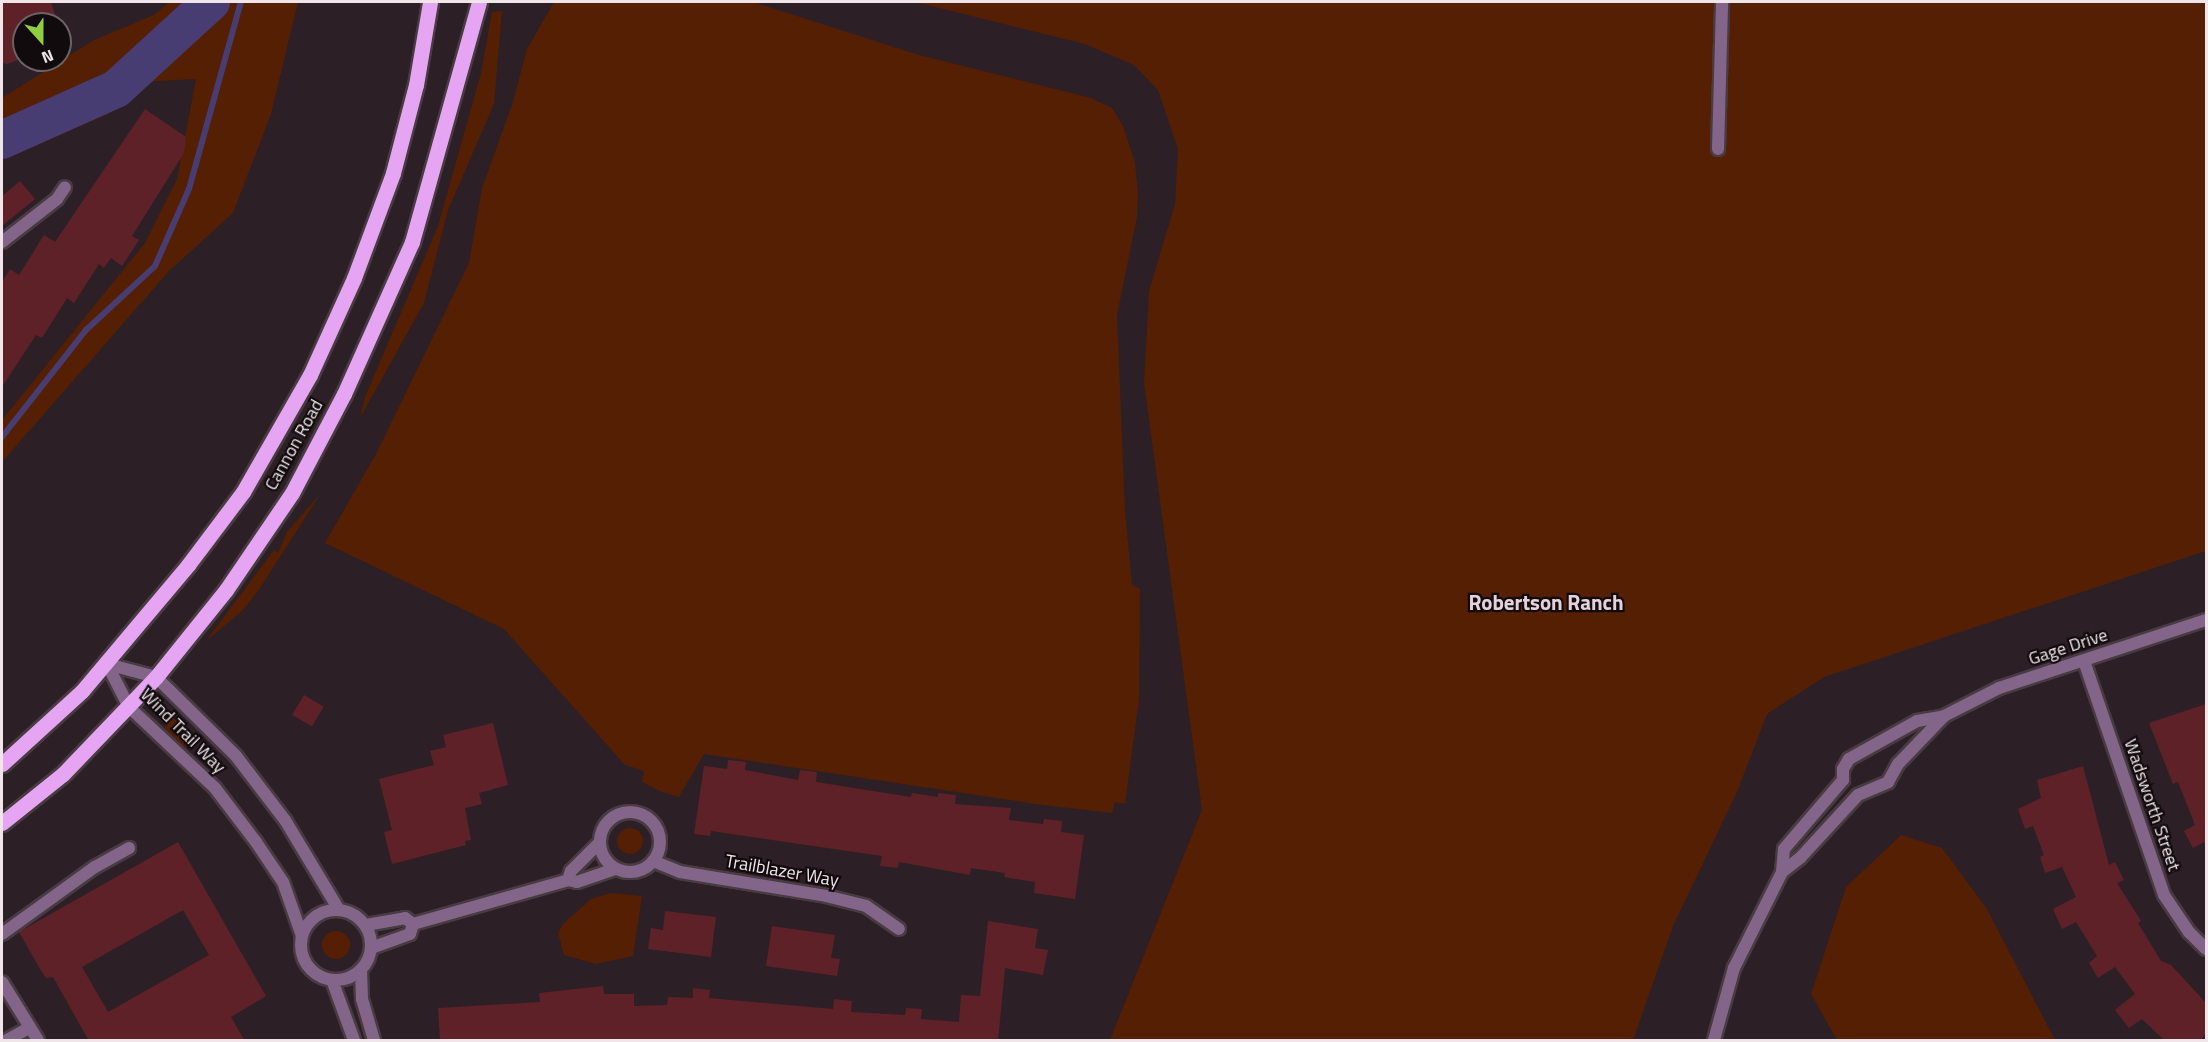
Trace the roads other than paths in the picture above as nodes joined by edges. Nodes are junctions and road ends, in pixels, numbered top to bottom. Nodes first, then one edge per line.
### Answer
1 (430, 2) edge
2 (479, 2) edge
3 (1722, 2) edge
4 (1718, 149) dead end
5 (65, 187) dead end
6 (2, 242) edge
7 (2206, 621) edge
8 (2084, 661) junction
9 (107, 664) junction
10 (156, 677) junction
11 (129, 707) junction
12 (1944, 716) junction
13 (2, 764) edge
14 (1843, 780) junction
15 (1858, 795) junction
16 (2, 823) edge
17 (599, 843) junction
18 (129, 848) dead end
19 (653, 861) junction
20 (615, 868) junction
21 (1782, 872) junction
22 (568, 880) junction
23 (339, 910) junction
24 (413, 924) junction
25 (366, 925) junction
26 (899, 929) dead end
27 (2, 934) edge
28 (302, 936) junction
29 (371, 948) junction
30 (2206, 949) edge
31 (361, 970) junction
32 (332, 980) junction
33 (2, 982) edge
34 (30, 1027) junction
35 (7, 1041) edge
36 (38, 1041) edge
37 (354, 1041) edge
38 (374, 1041) edge
39 (1714, 1041) edge

1 - 9 main road, Cannon Road
2 - 10 main road, Cannon Road
3 - 4 street
5 - 6 street
7 - 8 street, Gage Drive
8 - 12 street, Gage Drive
8 - 30 street, Wadsworth Street
9 - 10 street, Wind Trail Way
9 - 11 street, Wind Trail Way
9 - 13 main road, Cannon Road
10 - 11 main road, Cannon Road
10 - 23 street, Wind Trail Way
11 - 16 main road, Cannon Road
11 - 28 street, Wind Trail Way
12 - 14 street, Gage Drive
12 - 15 street, Gage Drive
14 - 15 street
14 - 21 street, Gage Drive
15 - 21 street, Gage Drive
17 - 19 street
17 - 20 street
17 - 22 street
18 - 27 street
19 - 20 street
19 - 26 street, Trailblazer Way
20 - 22 street
21 - 39 street, Gage Drive
22 - 24 street
23 - 25 street
23 - 28 street
24 - 25 street
24 - 29 street
25 - 29 street
28 - 32 street, Wind Trail Way
29 - 31 street
31 - 32 street
31 - 38 street
32 - 37 street
33 - 34 street
34 - 35 street
34 - 36 street

